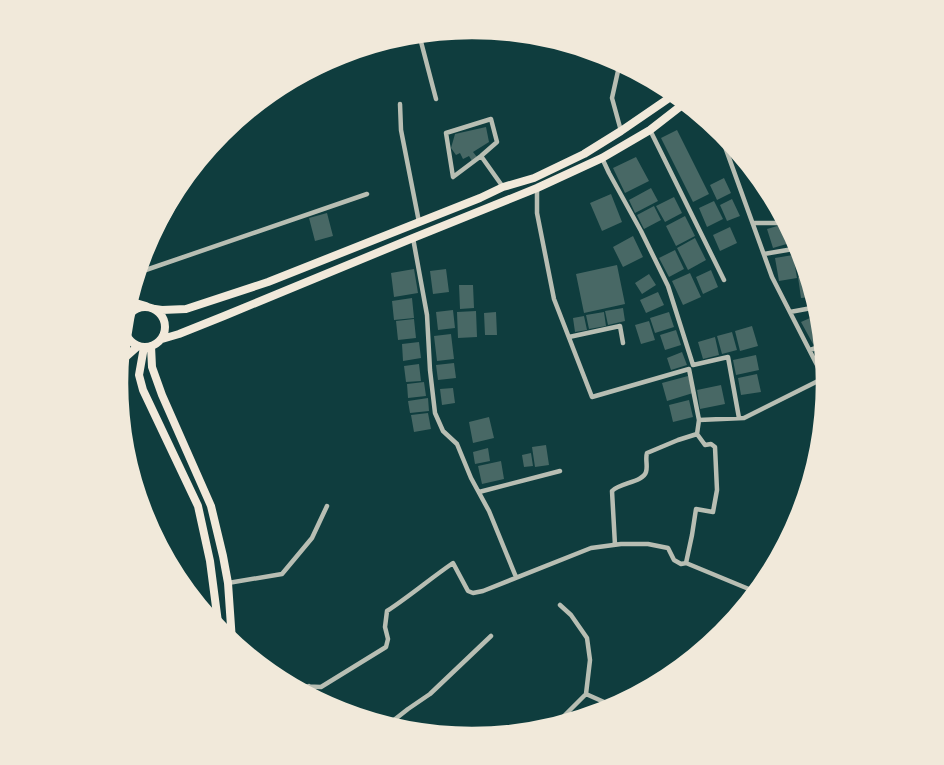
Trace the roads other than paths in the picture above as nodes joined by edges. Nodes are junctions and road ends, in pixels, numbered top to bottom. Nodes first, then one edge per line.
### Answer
1 (421, 41) edge
2 (618, 70) edge
3 (436, 99) dead end
4 (668, 99) edge
5 (400, 104) dead end
6 (679, 107) edge
7 (650, 130) junction
8 (621, 131) junction
9 (726, 150) edge
10 (481, 156) junction
11 (602, 158) junction
12 (503, 187) junction
13 (537, 188) junction
14 (366, 194) dead end
15 (419, 222) junction
16 (753, 223) junction
17 (778, 223) edge
18 (414, 238) junction
19 (791, 249) edge
20 (764, 254) junction
21 (146, 270) edge
22 (724, 280) dead end
23 (137, 303) edge
24 (146, 306) junction
25 (155, 309) junction
26 (809, 309) edge
27 (135, 310) edge
28 (790, 312) junction
29 (569, 337) junction
30 (162, 338) junction
31 (130, 339) edge
32 (624, 343) dead end
33 (144, 347) junction
34 (815, 348) edge
35 (810, 350) junction
36 (128, 357) edge
37 (816, 363) edge
38 (817, 382) edge
39 (739, 418) junction
40 (699, 420) junction
41 (698, 434) junction
42 (560, 471) dead end
43 (479, 492) junction
44 (326, 506) dead end
45 (615, 545) junction
46 (686, 563) junction
47 (516, 578) junction
48 (228, 584) junction
49 (749, 589) edge
50 (560, 605) dead end
51 (217, 614) edge
52 (231, 629) edge
53 (491, 636) dead end
54 (309, 686) edge
55 (586, 694) junction
56 (603, 701) edge
57 (565, 715) edge
58 (395, 719) edge

1 - 3 street
2 - 8 street
4 - 8 main road
5 - 15 street
6 - 7 main road
7 - 11 main road
7 - 22 street
8 - 12 main road
9 - 16 street
10 - 10 street
10 - 12 street
11 - 13 main road
11 - 39 street
12 - 15 main road
13 - 18 main road
13 - 29 street
14 - 21 street
15 - 25 main road
16 - 17 street
16 - 20 street
18 - 30 main road
18 - 43 street
19 - 20 street
20 - 28 street
23 - 24 main road
24 - 25 main road
24 - 27 main road
25 - 30 main road
26 - 28 street
28 - 35 street
29 - 32 street
29 - 40 street
30 - 33 main road
31 - 33 main road
33 - 36 main road
33 - 48 main road
33 - 51 main road
34 - 35 street
35 - 37 street
38 - 39 street
39 - 40 street
40 - 41 street
41 - 45 street
41 - 46 street
42 - 43 street
43 - 47 street
44 - 48 street
45 - 46 street
45 - 47 street
46 - 49 street
47 - 54 street
48 - 52 main road
50 - 55 street
53 - 58 street
55 - 56 street
55 - 57 street

